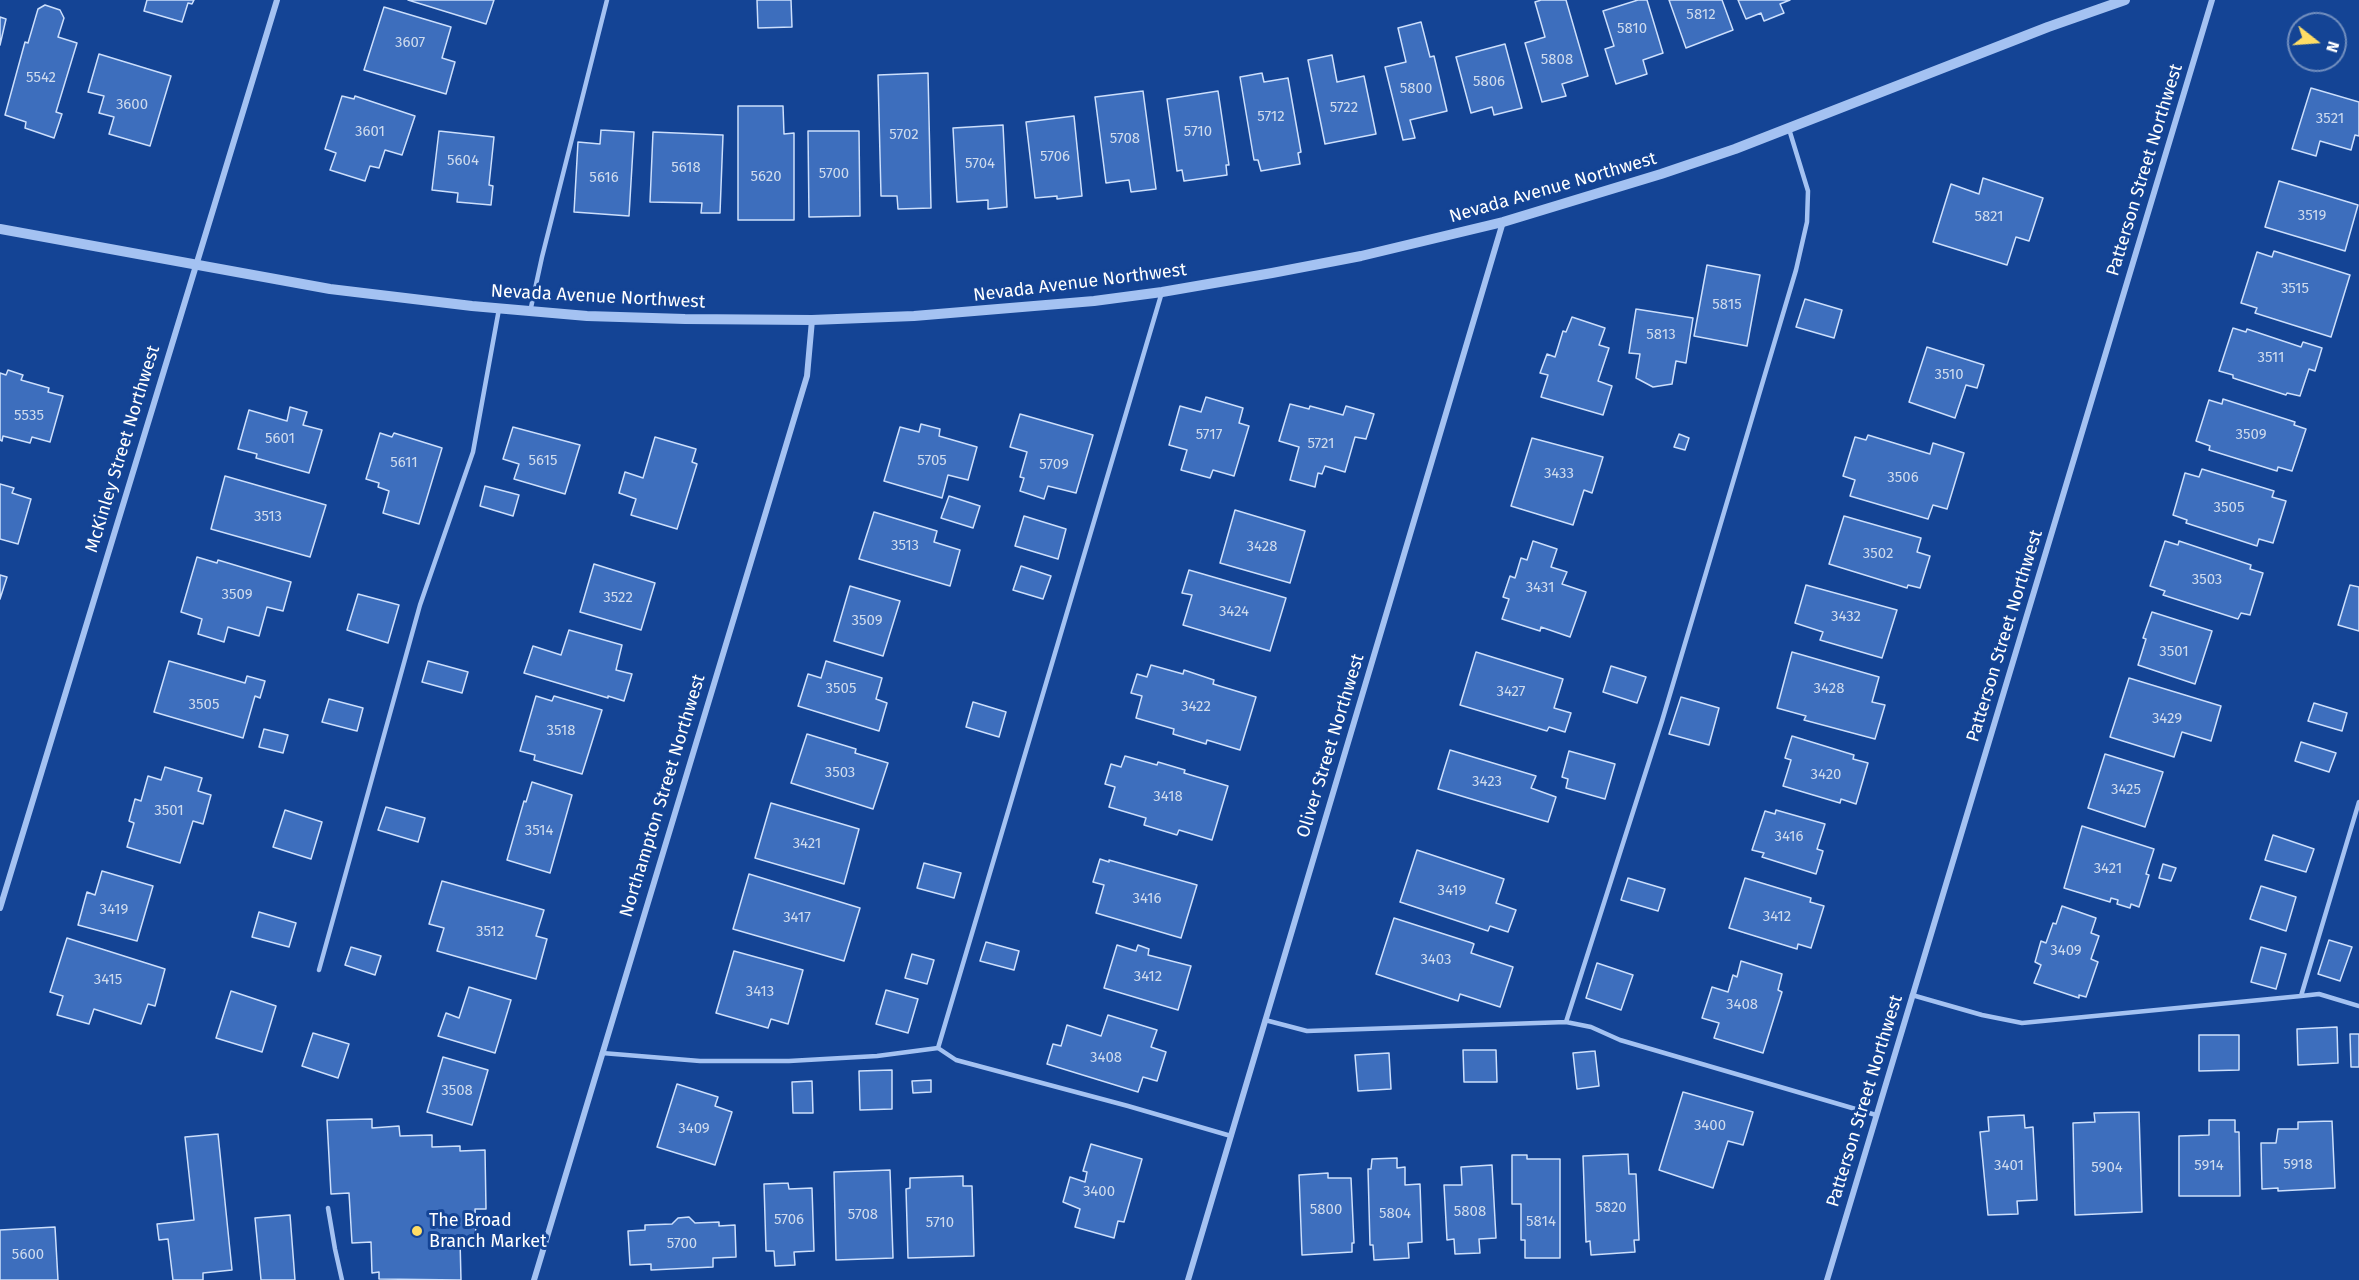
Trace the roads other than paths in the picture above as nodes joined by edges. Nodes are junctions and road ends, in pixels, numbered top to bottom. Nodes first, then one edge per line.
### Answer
1 (277, 0) edge
2 (607, 0) edge
3 (2125, 0) edge
4 (2212, 0) edge
5 (1789, 129) junction
6 (1503, 222) junction
7 (0, 229) edge
8 (195, 265) junction
9 (1162, 292) junction
10 (499, 309) junction
11 (530, 312) junction
12 (812, 320) junction
13 (2359, 802) edge
14 (0, 908) edge
15 (319, 970) dead end
16 (1912, 995) junction
17 (2301, 996) junction
18 (2359, 1006) edge
19 (1265, 1020) junction
20 (1566, 1022) junction
21 (938, 1048) junction
22 (602, 1053) junction
23 (1876, 1115) junction
24 (1231, 1136) junction
25 (328, 1208) dead end
26 (342, 1280) edge
27 (534, 1280) edge
28 (1188, 1280) edge
29 (1827, 1280) edge

1 - 8 street, McKinley Street Northwest
2 - 11 lane
3 - 5 street, Nevada Avenue Northwest
4 - 16 street, Patterson Street Northwest
5 - 6 street, Nevada Avenue Northwest
5 - 20 lane
6 - 9 street, Nevada Avenue Northwest
6 - 19 street, Oliver Street Northwest
7 - 8 street, Nevada Avenue Northwest
8 - 10 street, Nevada Avenue Northwest
8 - 14 street, McKinley Street Northwest
9 - 12 street, Nevada Avenue Northwest
9 - 21 lane
10 - 11 street, Nevada Avenue Northwest
10 - 15 lane
11 - 12 street, Nevada Avenue Northwest
12 - 22 street, Northampton Street Northwest
13 - 17 lane
16 - 17 lane
16 - 23 street, Patterson Street Northwest
17 - 18 lane
19 - 20 lane
19 - 24 street, Oliver Street Northwest
20 - 23 lane
21 - 22 lane
21 - 24 lane
22 - 27 street, Northampton Street Northwest
23 - 29 street, Patterson Street Northwest
24 - 28 street, Oliver Street Northwest
25 - 26 lane

